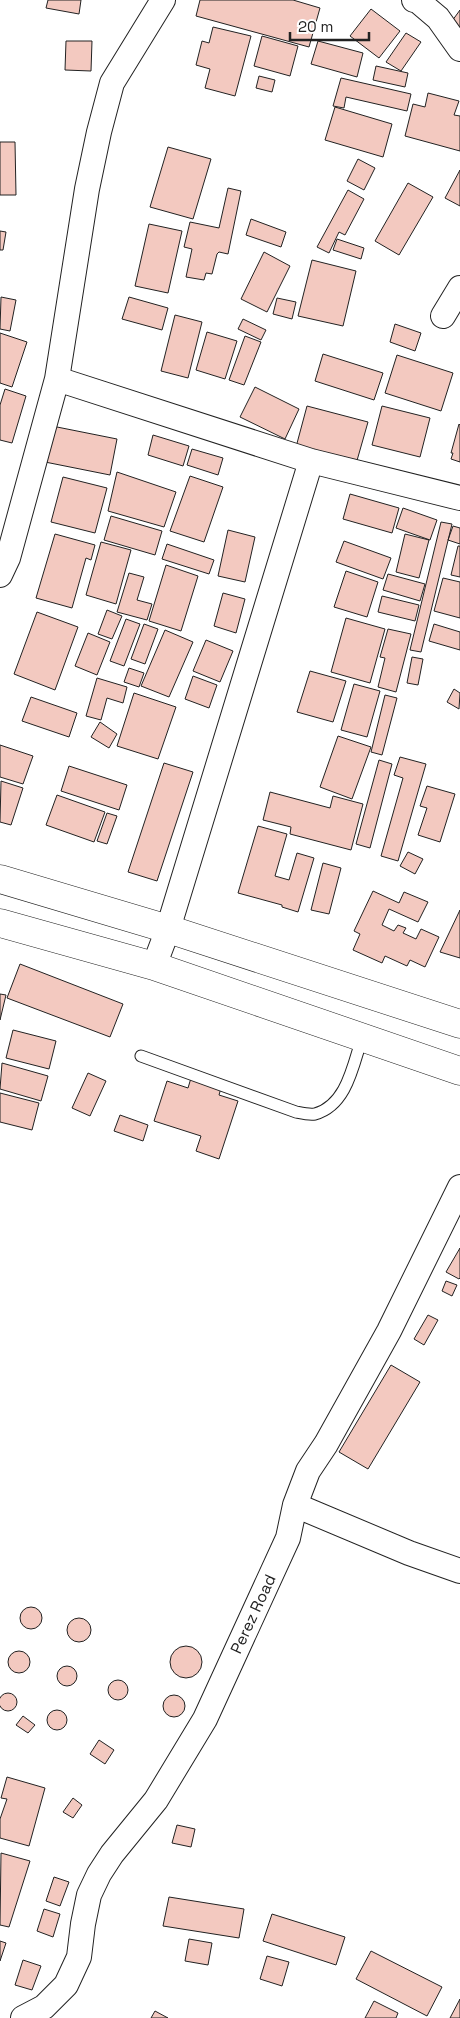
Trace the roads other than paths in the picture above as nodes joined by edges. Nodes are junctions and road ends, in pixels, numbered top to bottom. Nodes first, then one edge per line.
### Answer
1 (163, 0) edge
2 (417, 0) edge
3 (460, 49) edge
4 (460, 288) edge
5 (443, 316) dead end
6 (57, 379) junction
7 (311, 461) junction
8 (460, 498) edge
9 (0, 575) edge
10 (0, 879) edge
11 (0, 923) edge
12 (168, 929) junction
13 (154, 966) junction
14 (460, 1024) edge
15 (362, 1038) junction
16 (140, 1056) dead end
17 (460, 1071) edge
18 (460, 1187) edge
19 (295, 1505) junction
20 (460, 1571) edge
21 (22, 2018) edge

1 - 6 street
2 - 3 street
4 - 5 street
6 - 7 street
6 - 9 street
7 - 8 street
7 - 12 street
10 - 12 street
11 - 13 street
12 - 13 street
12 - 14 street
13 - 15 street
15 - 16 lane
15 - 17 street
18 - 19 street, Perez Road
19 - 20 street
19 - 21 street, Perez Road

